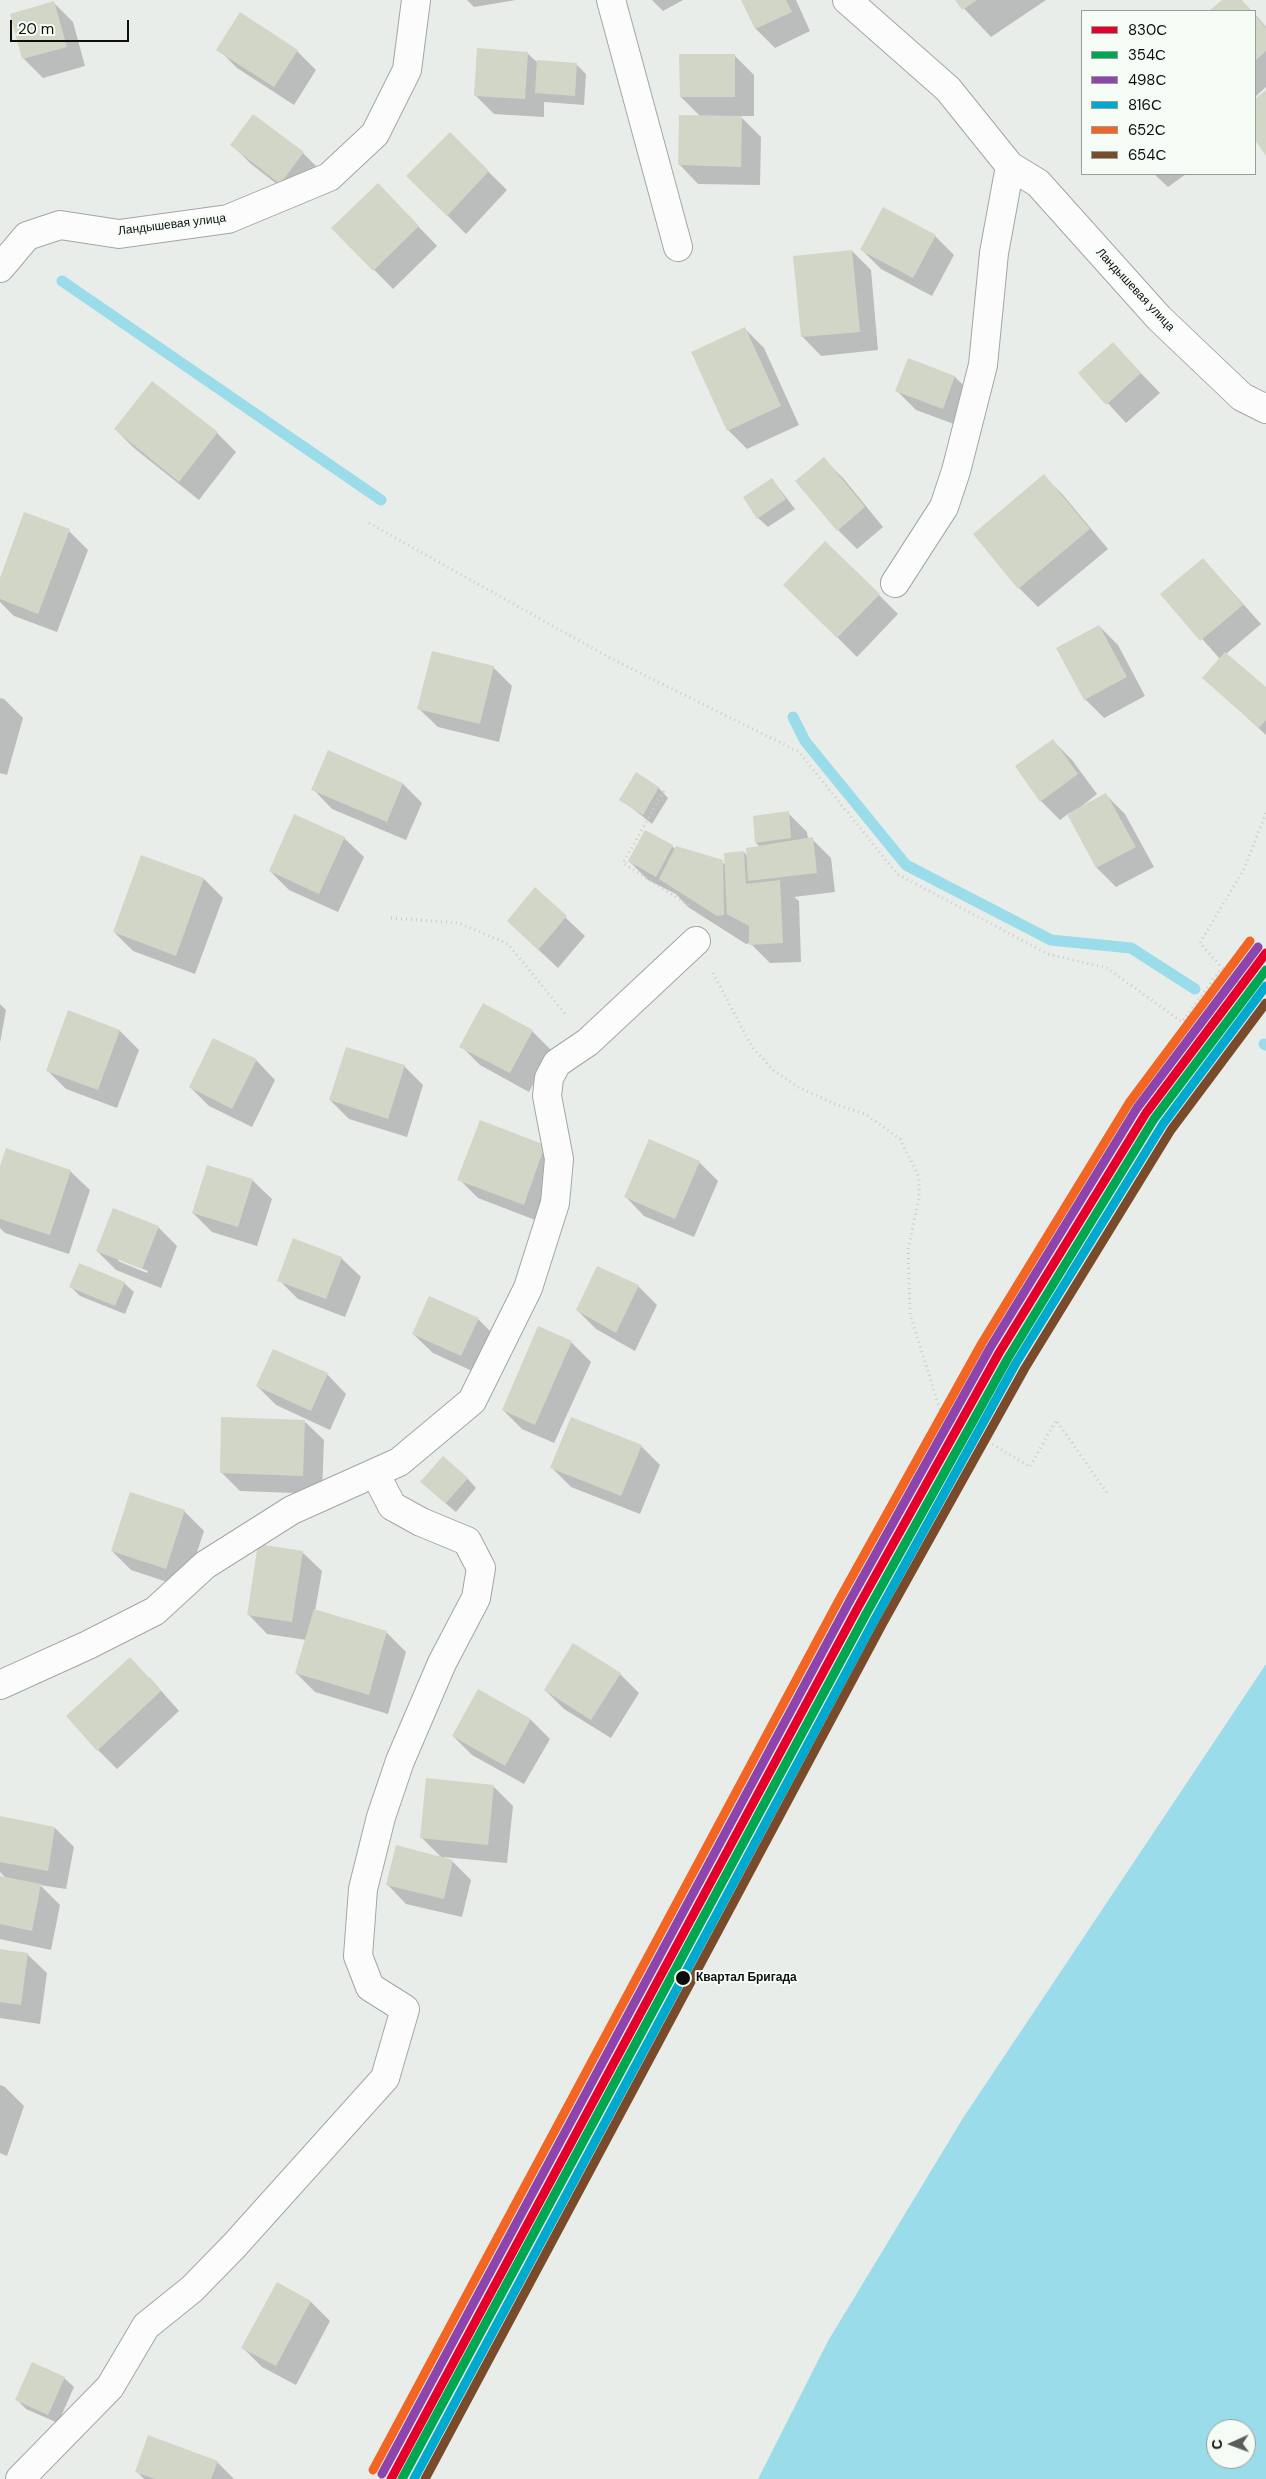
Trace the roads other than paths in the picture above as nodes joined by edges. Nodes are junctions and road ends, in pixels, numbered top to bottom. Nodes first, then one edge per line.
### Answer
1 (416, 0) edge
2 (611, 0) edge
3 (846, 0) edge
4 (1010, 166) junction
5 (678, 247) dead end
6 (0, 268) edge
7 (1266, 408) edge
8 (895, 583) dead end
9 (696, 941) road end
10 (375, 1473) junction
11 (0, 1685) edge
12 (20, 2479) edge

1 - 6 street, Ландышевая улица
2 - 5 street
3 - 4 street, Ландышевая улица
4 - 7 street, Ландышевая улица
4 - 8 street
9 - 10 street
10 - 11 street
10 - 12 street

